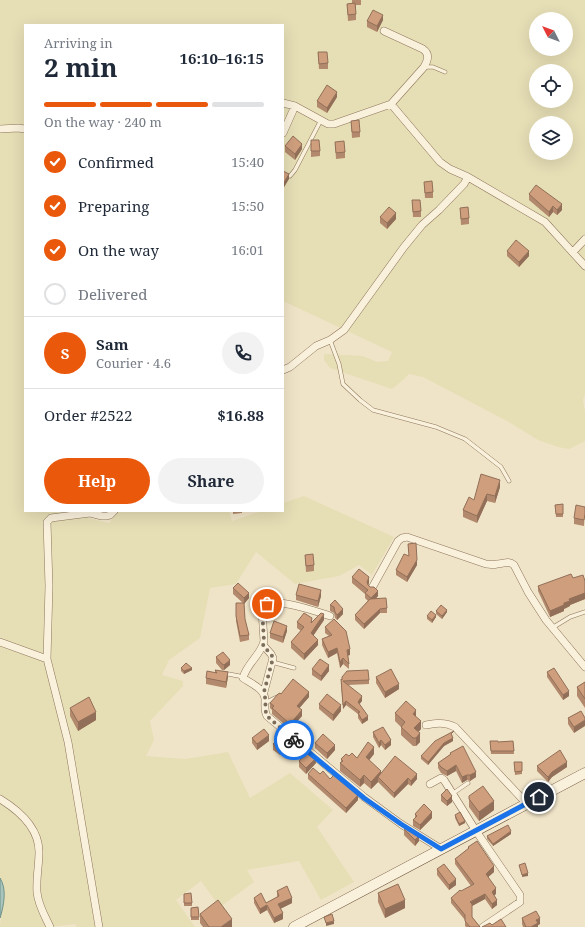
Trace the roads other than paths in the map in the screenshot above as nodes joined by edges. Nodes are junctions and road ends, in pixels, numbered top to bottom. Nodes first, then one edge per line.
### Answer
1 (384, 31) dead end
2 (424, 67) junction
3 (445, 72) dead end
4 (284, 103) edge
5 (391, 104) junction
6 (295, 106) junction
7 (321, 120) junction
8 (0, 129) edge
9 (24, 129) edge
10 (284, 131) edge
11 (290, 176) edge
12 (468, 177) junction
13 (585, 239) edge
14 (573, 252) junction
15 (585, 266) edge
16 (330, 340) junction
17 (284, 370) edge
18 (510, 481) dead end
19 (113, 512) edge
20 (372, 588) edge
21 (585, 612) edge
22 (330, 616) dead end
23 (552, 628) junction
24 (0, 642) edge
25 (263, 646) junction
26 (48, 659) junction
27 (272, 662) junction
28 (585, 666) edge
29 (294, 668) dead end
30 (215, 672) edge
31 (243, 678) junction
32 (264, 692) junction
33 (280, 695) edge
34 (265, 703) junction
35 (426, 725) dead end
36 (585, 773) edge
37 (468, 783) dead end
38 (430, 784) dead end
39 (452, 794) junction
40 (0, 799) edge
41 (527, 804) junction
42 (476, 831) junction
43 (441, 849) junction
44 (50, 927) edge
45 (99, 927) edge
46 (294, 927) edge
47 (483, 927) edge

1 - 2 street
2 - 3 lane
2 - 5 street
4 - 6 street
5 - 7 street
5 - 12 street
6 - 7 street
6 - 10 street
7 - 11 lane
8 - 9 street
12 - 14 street
12 - 16 street
13 - 14 street
14 - 15 street
16 - 17 street
16 - 18 lane
19 - 26 street
20 - 23 street
21 - 23 lane
22 - 25 street
23 - 28 street
24 - 26 street
25 - 27 street
25 - 31 street
26 - 45 street
27 - 29 lane
27 - 32 street
30 - 31 lane
31 - 32 street
32 - 34 street
33 - 34 lane
34 - 43 street
35 - 41 street
36 - 41 main road
37 - 39 lane
38 - 39 street
39 - 42 street
40 - 44 street
41 - 42 main road
42 - 43 main road
42 - 47 street
43 - 46 main road

